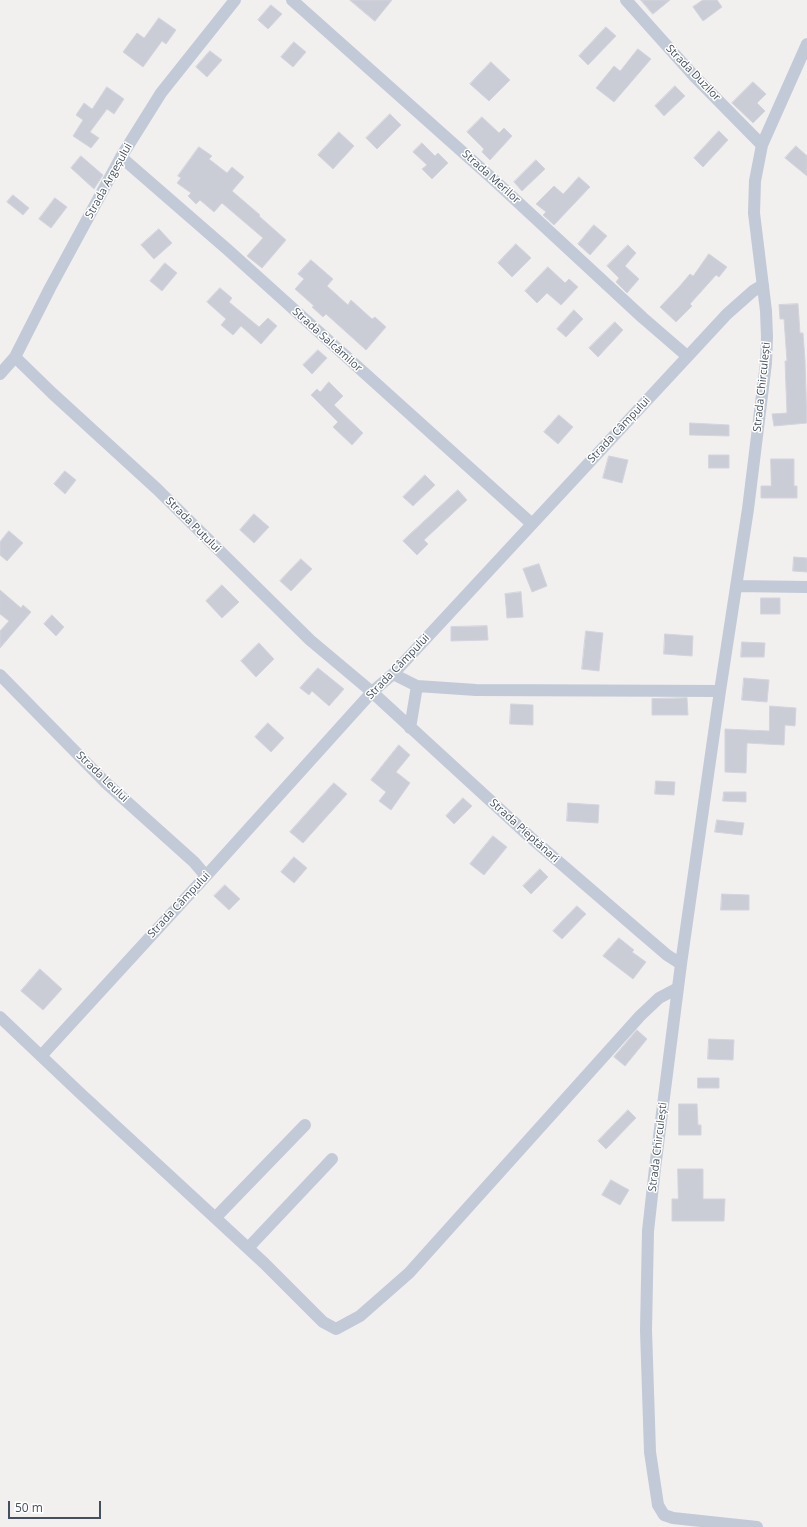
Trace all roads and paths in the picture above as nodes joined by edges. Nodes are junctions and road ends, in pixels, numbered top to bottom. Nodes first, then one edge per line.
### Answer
1 (235, 0) edge
2 (292, 0) edge
3 (626, 0) edge
4 (807, 44) edge
5 (762, 145) junction
6 (122, 157) junction
7 (763, 285) junction
8 (687, 356) junction
9 (15, 357) junction
10 (0, 374) edge
11 (532, 524) junction
12 (736, 586) junction
13 (807, 587) edge
14 (393, 674) junction
15 (0, 675) edge
16 (417, 686) junction
17 (720, 691) junction
18 (372, 692) junction
19 (410, 728) junction
20 (206, 876) junction
21 (681, 964) junction
22 (678, 988) junction
23 (0, 1017) edge
24 (41, 1056) junction
25 (305, 1125) dead end
26 (332, 1159) dead end
27 (215, 1218) junction
28 (248, 1248) junction
29 (757, 1527) edge

1 - 6 street, Strada Argeșului
2 - 8 street, Strada Merilor
3 - 5 street, Strada Duzilor
4 - 5 street, Strada Chirculești
5 - 7 street, Strada Chirculești
6 - 9 street, Strada Argeșului
6 - 11 street, Strada Salcâmilor
7 - 8 street, Strada Câmpului
7 - 12 street, Strada Chirculești
8 - 11 street, Strada Câmpului
9 - 10 street, Strada Argeșului
9 - 18 street, Strada Puțului
11 - 14 street, Strada Câmpului
12 - 13 street
12 - 17 street, Strada Chirculești
14 - 16 street
14 - 18 street, Strada Câmpului
15 - 20 street, Strada Leului
16 - 17 street
16 - 19 street
17 - 21 street, Strada Chirculești
18 - 19 street, Strada Pieptănari
18 - 20 street, Strada Câmpului
19 - 21 street, Strada Pieptănari
20 - 24 street, Strada Câmpului
21 - 22 street, Strada Chirculești
22 - 28 street
22 - 29 street, Strada Chirculești
23 - 24 street
24 - 27 street
25 - 27 street
26 - 28 street
27 - 28 street

